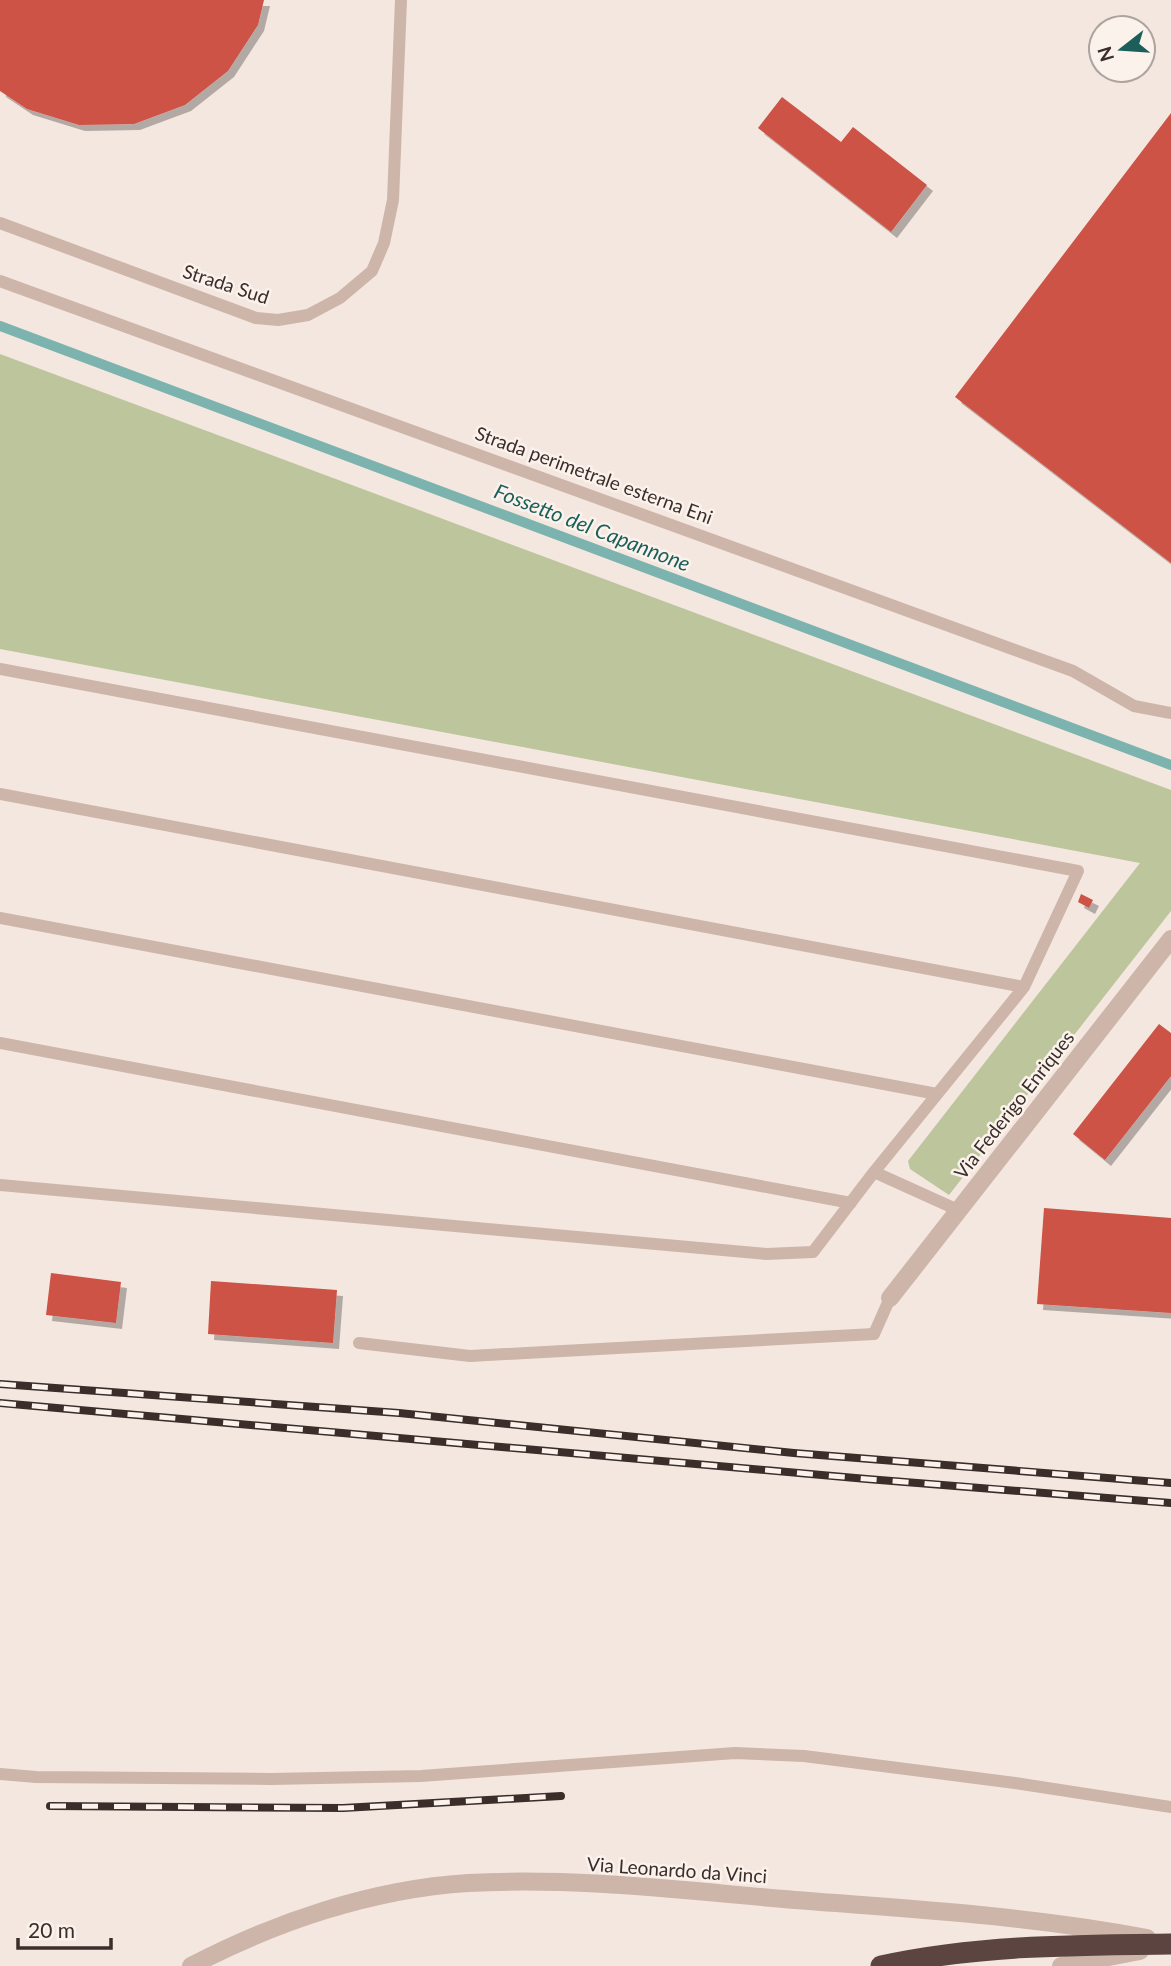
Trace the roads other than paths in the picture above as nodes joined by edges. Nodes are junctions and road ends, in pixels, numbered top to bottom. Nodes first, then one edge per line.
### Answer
1 (401, 0) edge
2 (0, 223) edge
3 (0, 281) edge
4 (0, 669) edge
5 (1171, 713) edge
6 (0, 794) edge
7 (0, 918) edge
8 (1171, 939) edge
9 (1024, 987) junction
10 (0, 1043) edge
11 (937, 1094) junction
12 (874, 1172) junction
13 (0, 1185) edge
14 (851, 1203) junction
15 (958, 1210) junction
16 (890, 1298) joint
17 (359, 1343) dead end
18 (0, 1774) edge
19 (1171, 1807) edge
20 (1171, 1944) edge
21 (191, 1966) edge
22 (881, 1966) edge
23 (1061, 1966) edge

1 - 2 lane, Strada Sud
3 - 5 lane, Strada perimetrale esterna Eni
4 - 9 lane
6 - 9 lane
7 - 11 lane
8 - 15 street, Via Federigo Enriques
9 - 11 lane
10 - 14 lane
11 - 12 lane
12 - 14 lane
12 - 15 lane
13 - 14 lane
15 - 16 street, Via Federigo Enriques
16 - 17 lane
18 - 19 lane
20 - 21 street, Via Leonardo da Vinci
20 - 22 highway
20 - 23 street

